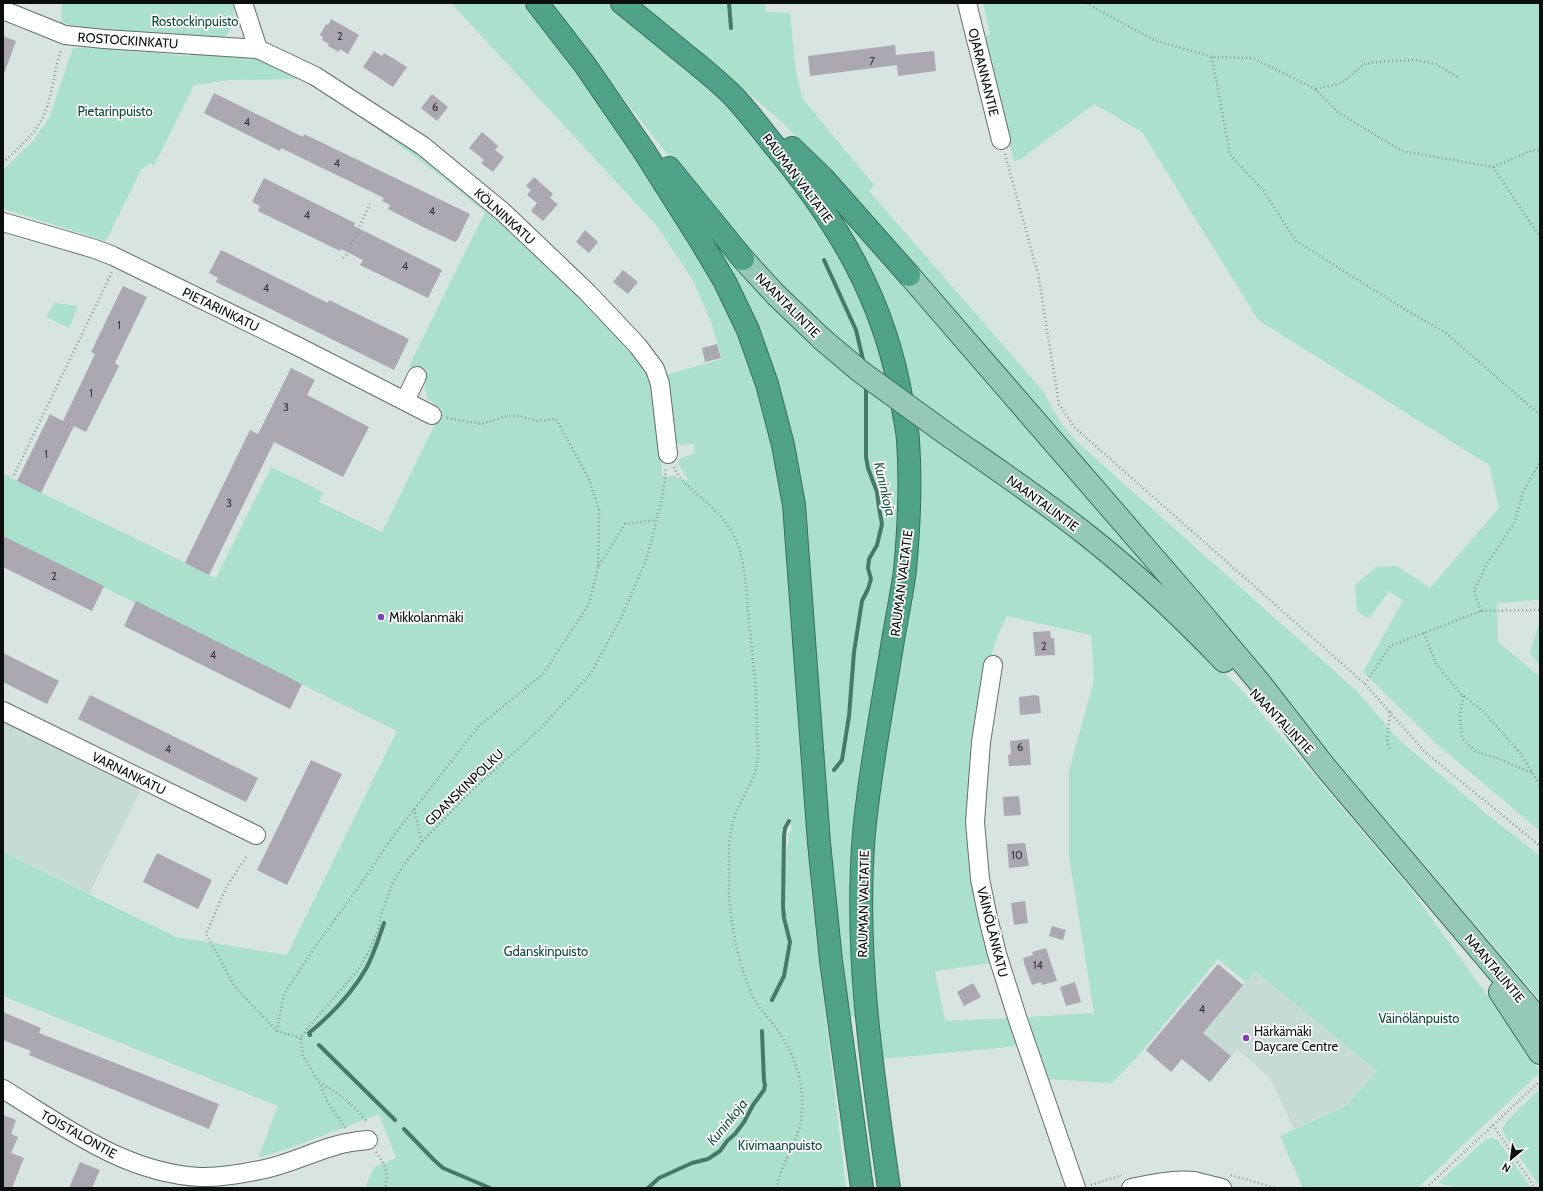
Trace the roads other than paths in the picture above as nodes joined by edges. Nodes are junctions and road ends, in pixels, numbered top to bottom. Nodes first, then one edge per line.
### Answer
1 (243, 3) edge
2 (537, 3) edge
3 (622, 3) edge
4 (967, 3) edge
5 (3, 10) edge
6 (258, 49) junction
7 (585, 65) junction
8 (736, 98) junction
9 (1001, 140) road end
10 (3, 222) edge
11 (742, 259) joint
12 (910, 275) joint
13 (417, 376) dead end
14 (405, 401) junction
15 (432, 415) road end
16 (668, 454) road end
17 (992, 666) dead end
18 (3, 711) edge
19 (1326, 768) junction
20 (256, 835) dead end
21 (1440, 904) junction
22 (1540, 1021) edge
23 (1540, 1053) edge
24 (3, 1089) edge
25 (368, 1140) dead end
26 (862, 1188) edge
27 (890, 1188) edge
28 (1076, 1188) edge
29 (1131, 1188) edge
30 (1222, 1188) edge

1 - 6 street
2 - 7 highway
3 - 8 highway, RAUMAN VALTATIE
4 - 9 street, OJARANNANTIE
5 - 6 street, ROSTOCKINKATU
6 - 16 street, KÖLNINKATU
7 - 11 highway
7 - 26 highway
8 - 12 highway
8 - 27 highway, RAUMAN VALTATIE
10 - 14 street, PIETARINKATU
11 - 19 main road, NAANTALINTIE, bridge
12 - 19 main road, NAANTALINTIE
13 - 14 street
14 - 15 street, PIETARINKATU
17 - 28 street, VÄINÖLÄNKATU
18 - 20 street, VARNANKATU
19 - 21 main road, NAANTALINTIE
21 - 22 main road, NAANTALINTIE
21 - 23 main road
24 - 25 street, TOISTALONTIE
29 - 30 street

